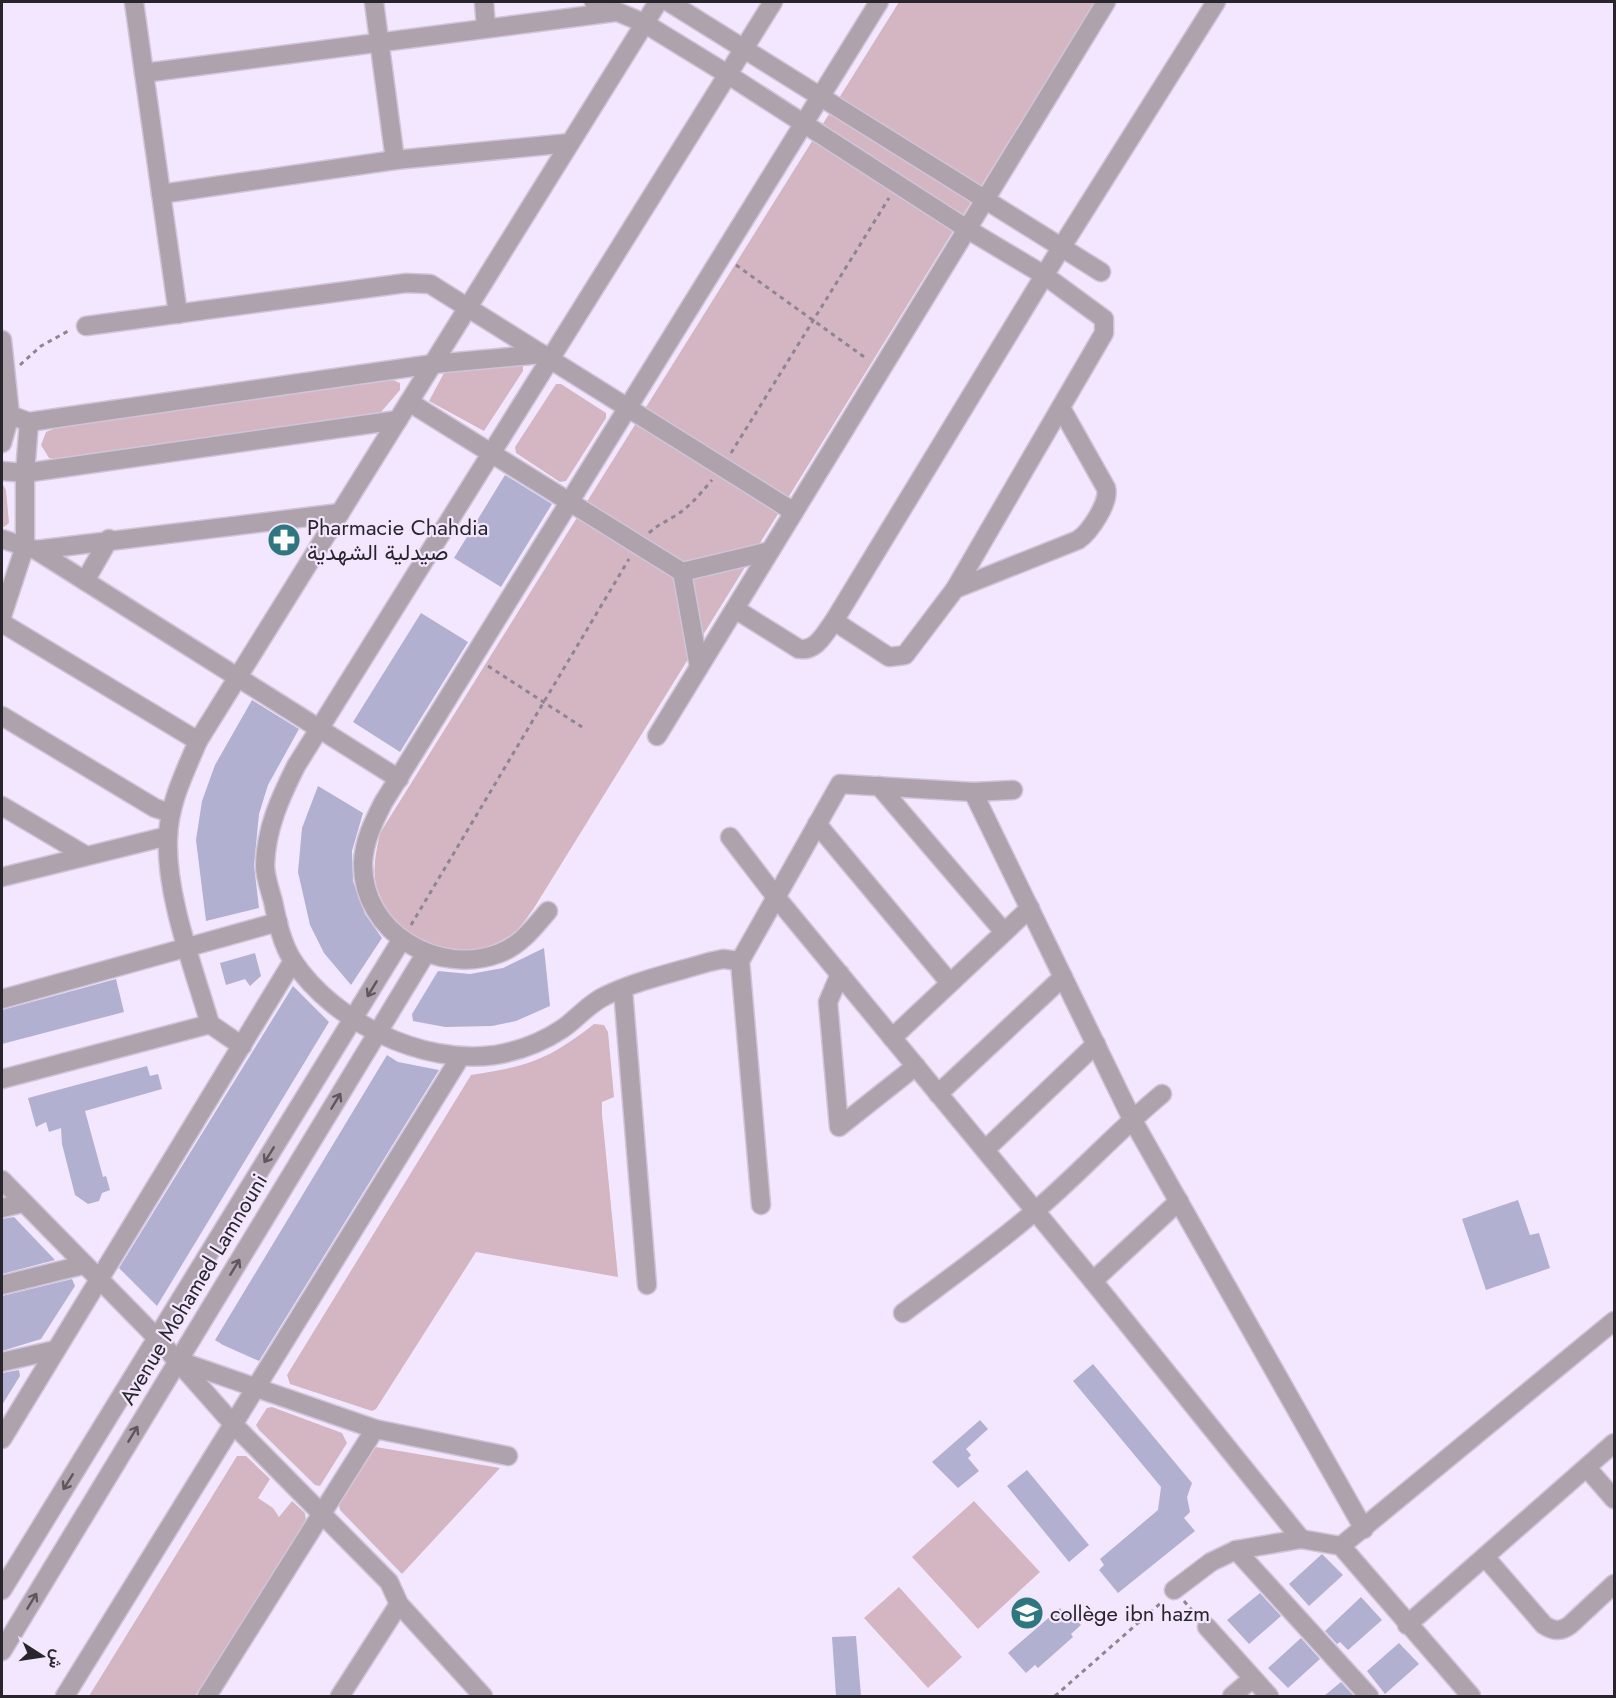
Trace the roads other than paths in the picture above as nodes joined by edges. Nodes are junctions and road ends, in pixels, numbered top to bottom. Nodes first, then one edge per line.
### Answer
1 (134, 2) edge
2 (374, 2) edge
3 (484, 2) edge
4 (594, 2) edge
5 (658, 2) edge
6 (669, 2) edge
7 (773, 2) edge
8 (879, 2) edge
9 (1106, 2) edge
10 (1216, 2) edge
11 (618, 12) junction
12 (644, 23) junction
13 (486, 27) junction
14 (379, 41) junction
15 (744, 48) junction
16 (144, 74) junction
17 (727, 74) junction
18 (821, 95) junction
19 (804, 122) junction
20 (570, 143) junction
21 (395, 160) junction
22 (161, 194) junction
23 (984, 200) junction
24 (967, 229) junction
25 (1061, 248) junction
26 (1101, 272) dead end
27 (1044, 275) junction
28 (467, 308) junction
29 (178, 314) junction
30 (86, 326) road end
31 (2, 340) edge
32 (546, 357) junction
33 (433, 364) junction
34 (409, 402) junction
35 (627, 408) junction
36 (1061, 408) junction
37 (10, 415) junction
38 (398, 420) junction
39 (29, 422) junction
40 (2, 443) edge
41 (492, 453) junction
42 (2, 471) edge
43 (25, 474) junction
44 (569, 502) junction
45 (794, 512) junction
46 (340, 513) junction
47 (2, 539) edge
48 (109, 539) junction
49 (31, 548) junction
50 (770, 551) junction
51 (682, 572) junction
52 (85, 581) junction
53 (955, 589) junction
54 (735, 609) junction
55 (2, 616) edge
56 (834, 621) junction
57 (2, 623) edge
58 (699, 667) junction
59 (238, 677) junction
60 (2, 716) edge
61 (319, 729) junction
62 (657, 736) dead end
63 (198, 741) junction
64 (399, 779) junction
65 (879, 786) junction
66 (1013, 790) dead end
67 (973, 792) junction
68 (2, 806) edge
69 (171, 813) junction
70 (817, 824) junction
71 (168, 836) junction
72 (730, 837) dead end
73 (85, 855) junction
74 (2, 877) edge
75 (776, 897) junction
76 (1029, 908) junction
77 (548, 911) dead end
78 (278, 922) junction
79 (1004, 932) junction
80 (402, 939) junction
81 (188, 947) junction
82 (426, 953) junction
83 (293, 961) junction
84 (740, 961) junction
85 (840, 974) junction
86 (1063, 977) junction
87 (950, 983) junction
88 (623, 990) junction
89 (2, 999) edge
90 (353, 1019) junction
91 (210, 1024) junction
92 (378, 1032) junction
93 (892, 1038) junction
94 (1096, 1044) junction
95 (242, 1046) junction
96 (461, 1056) junction
97 (916, 1066) junction
98 (2, 1079) edge
99 (938, 1094) junction
100 (1162, 1094) dead end
101 (1132, 1119) junction
102 (985, 1150) junction
103 (2, 1180) edge
104 (1179, 1201) junction
105 (23, 1203) junction
106 (761, 1205) dead end
107 (2, 1208) edge
108 (1035, 1211) junction
109 (83, 1265) junction
110 (98, 1280) junction
111 (1093, 1281) junction
112 (2, 1285) edge
113 (647, 1285) dead end
114 (903, 1313) dead end
115 (1614, 1321) edge
116 (157, 1338) junction
117 (56, 1350) junction
118 (178, 1361) junction
119 (2, 1362) edge
120 (257, 1389) junction
121 (234, 1425) junction
122 (375, 1429) junction
123 (2, 1438) edge
124 (1614, 1443) edge
125 (508, 1456) dead end
126 (1587, 1468) junction
127 (1614, 1499) edge
128 (322, 1512) junction
129 (1364, 1529) junction
130 (1301, 1539) junction
131 (1341, 1546) junction
132 (1236, 1550) junction
133 (1485, 1557) junction
134 (1614, 1584) edge
135 (2, 1590) edge
136 (1174, 1590) road end
137 (399, 1604) junction
138 (1407, 1625) junction
139 (1207, 1627) road end
140 (2, 1651) edge
141 (1252, 1679) junction
142 (478, 1695) edge
143 (65, 1696) edge
144 (207, 1696) edge
145 (340, 1696) edge
146 (1232, 1696) edge
147 (1269, 1696) edge
148 (1369, 1696) edge
149 (1471, 1696) edge

1 - 16 street
2 - 14 street
3 - 13 street
4 - 11 street
5 - 12 street
6 - 15 street
7 - 15 street
8 - 18 street
9 - 23 street
10 - 25 street
11 - 12 street
11 - 13 street
12 - 17 street
12 - 20 street
13 - 14 street
14 - 16 street
14 - 21 street
15 - 17 street
15 - 18 street
16 - 22 street
17 - 19 street
17 - 32 street
18 - 19 street
18 - 23 street
19 - 24 street
19 - 35 street
20 - 21 street
20 - 28 street
21 - 22 street
22 - 29 street
23 - 24 street
23 - 25 street
24 - 27 street
24 - 45 street
25 - 26 street
25 - 27 street
27 - 36 street
27 - 56 street
28 - 29 street
28 - 32 street
28 - 33 street
29 - 30 street
31 - 37 street
32 - 33 street
32 - 35 street
32 - 41 street
33 - 34 street
33 - 39 street
34 - 38 street
34 - 41 street
35 - 44 street
35 - 45 street
36 - 53 street
36 - 53 street
37 - 39 street
37 - 40 street
38 - 43 street
38 - 46 street
39 - 43 street
41 - 44 street
41 - 61 street
42 - 43 street
43 - 49 street
44 - 51 street
44 - 64 street
45 - 50 street
46 - 48 street
46 - 59 street
47 - 49 street
48 - 49 street
48 - 52 street
49 - 52 street
49 - 55 street
50 - 51 street
50 - 54 street
51 - 58 street
52 - 59 street
53 - 56 street
54 - 56 street
54 - 58 street
57 - 63 street
58 - 62 street
59 - 61 street
59 - 63 street
60 - 69 street
61 - 64 street
61 - 78 street
63 - 69 street
64 - 80 street
65 - 67 street
65 - 70 street
65 - 79 street
66 - 67 street
67 - 76 street
68 - 73 street
69 - 71 street
70 - 75 street
70 - 87 street
71 - 73 street
71 - 81 street
72 - 75 street
73 - 74 street
75 - 84 street
75 - 85 street
76 - 79 street
76 - 86 street
77 - 82 street
78 - 81 street
78 - 83 street
79 - 87 street
80 - 82 street
80 -> 90 street, Avenue Mohamed Lamnouni
81 - 89 street
81 - 91 street
82 - 92 street, Avenue Mohamed Lamnouni
83 - 90 street
83 - 95 street
84 - 88 street
84 - 106 street
85 - 93 street
85 - 97 street
86 - 94 street
86 - 99 street
87 - 93 street
88 - 96 street
88 - 113 street
90 - 92 street
90 -> 116 street, Avenue Mohamed Lamnouni
91 - 95 street
91 - 98 street
92 - 96 street
118 -> 92 street, Avenue Mohamed Lamnouni
93 - 97 street
94 - 101 street
94 - 102 street
95 - 110 street
96 - 120 street
97 - 99 street
99 - 102 street
100 - 101 street
101 - 104 street
101 - 108 street
102 - 108 street
103 - 105 street
104 - 111 street
104 - 129 street
105 - 107 street
105 - 109 street
108 - 111 street
108 - 114 street
109 - 110 street
109 - 112 street
110 - 116 street
110 - 117 street
111 - 130 street
115 - 129 street
116 - 118 street
116 -> 135 street, Avenue Mohamed Lamnouni
117 - 119 street
117 - 123 street
118 - 120 street
118 - 121 street
140 -> 118 street, Avenue Mohamed Lamnouni
120 - 121 street
120 - 122 street
121 - 128 street
121 - 143 street
122 - 125 street
122 - 128 street
124 - 126 street
126 - 127 street
126 - 133 street
128 - 137 street
128 - 144 street
129 - 131 street
130 - 131 street
130 - 132 street
131 - 138 street
132 - 136 street
132 - 148 street
133 - 134 street
133 - 138 street
137 - 142 street
137 - 145 street
138 - 149 street
139 - 141 street
141 - 146 street
141 - 147 street

